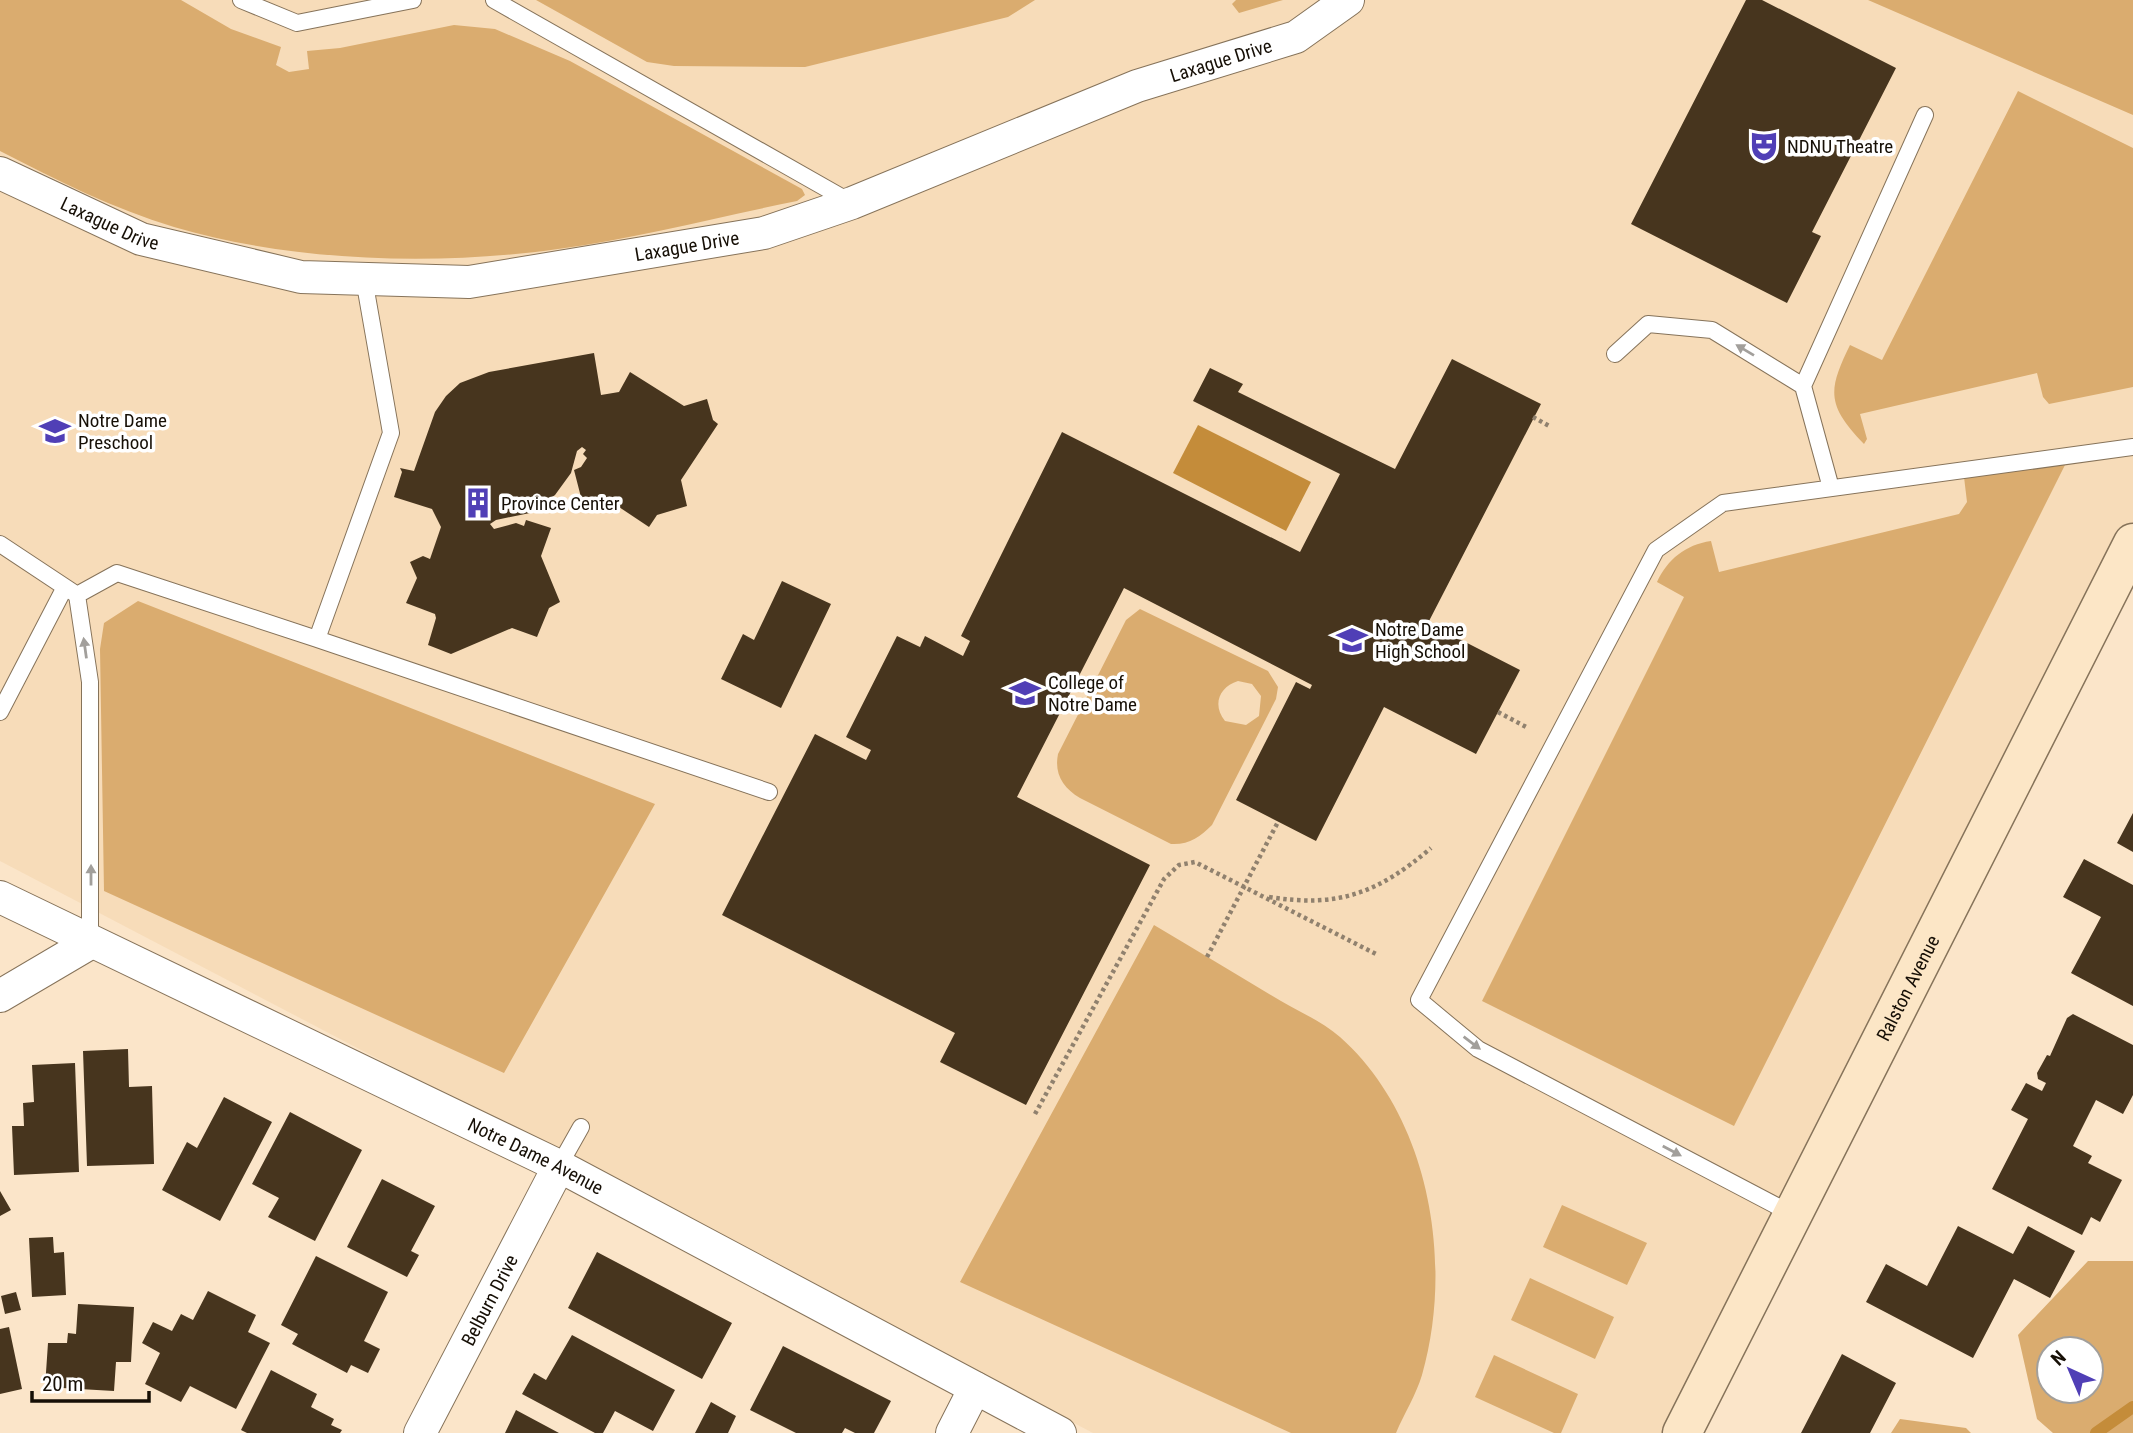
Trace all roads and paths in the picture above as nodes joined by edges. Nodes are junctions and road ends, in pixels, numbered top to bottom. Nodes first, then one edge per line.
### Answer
1 (241, 0) edge
2 (413, 0) edge
3 (494, 0) edge
4 (1348, 0) edge
5 (1925, 115) dead end
6 (0, 173) edge
7 (852, 203) junction
8 (364, 279) junction
9 (1615, 354) dead end
10 (1804, 386) junction
11 (1534, 417) dead end
12 (1552, 427) dead end
13 (2133, 447) edge
14 (1831, 488) junction
15 (2133, 543) edge
16 (0, 544) edge
17 (71, 591) junction
18 (317, 639) junction
19 (0, 712) edge
20 (1498, 712) dead end
21 (1528, 727) dead end
22 (769, 792) dead end
23 (1278, 822) dead end
24 (1431, 848) dead end
25 (1244, 887) junction
26 (1261, 895) junction
27 (0, 897) edge
28 (89, 943) junction
29 (1376, 954) dead end
30 (1207, 957) dead end
31 (0, 996) edge
32 (1035, 1114) dead end
33 (581, 1127) dead end
34 (559, 1166) junction
35 (1792, 1214) junction
36 (975, 1388) junction
37 (420, 1433) edge
38 (952, 1433) edge
39 (1060, 1433) edge
40 (1682, 1433) edge

1 - 2 lane
3 - 7 lane
4 - 7 street, Laxague Drive
5 - 10 lane
6 - 8 street, Laxague Drive
7 - 8 street, Laxague Drive
8 - 18 lane
10 -> 9 lane
10 - 14 lane
11 - 12 path
13 - 14 lane
14 -> 35 lane
15 - 35 main road, Ralston Avenue
16 - 17 lane
17 - 18 lane
17 - 19 lane
28 -> 17 lane
18 - 22 lane
20 - 21 path
23 - 25 path
24 - 26 path
25 - 26 path
25 - 30 path
25 - 32 path
26 - 29 path
27 - 28 street, Notre Dame Avenue
28 - 31 street
28 - 34 street, Notre Dame Avenue
33 - 34 lane
34 - 36 street, Notre Dame Avenue
34 - 37 street, Belburn Drive
35 - 40 main road, Ralston Avenue
36 - 38 street
36 - 39 street, Notre Dame Avenue

